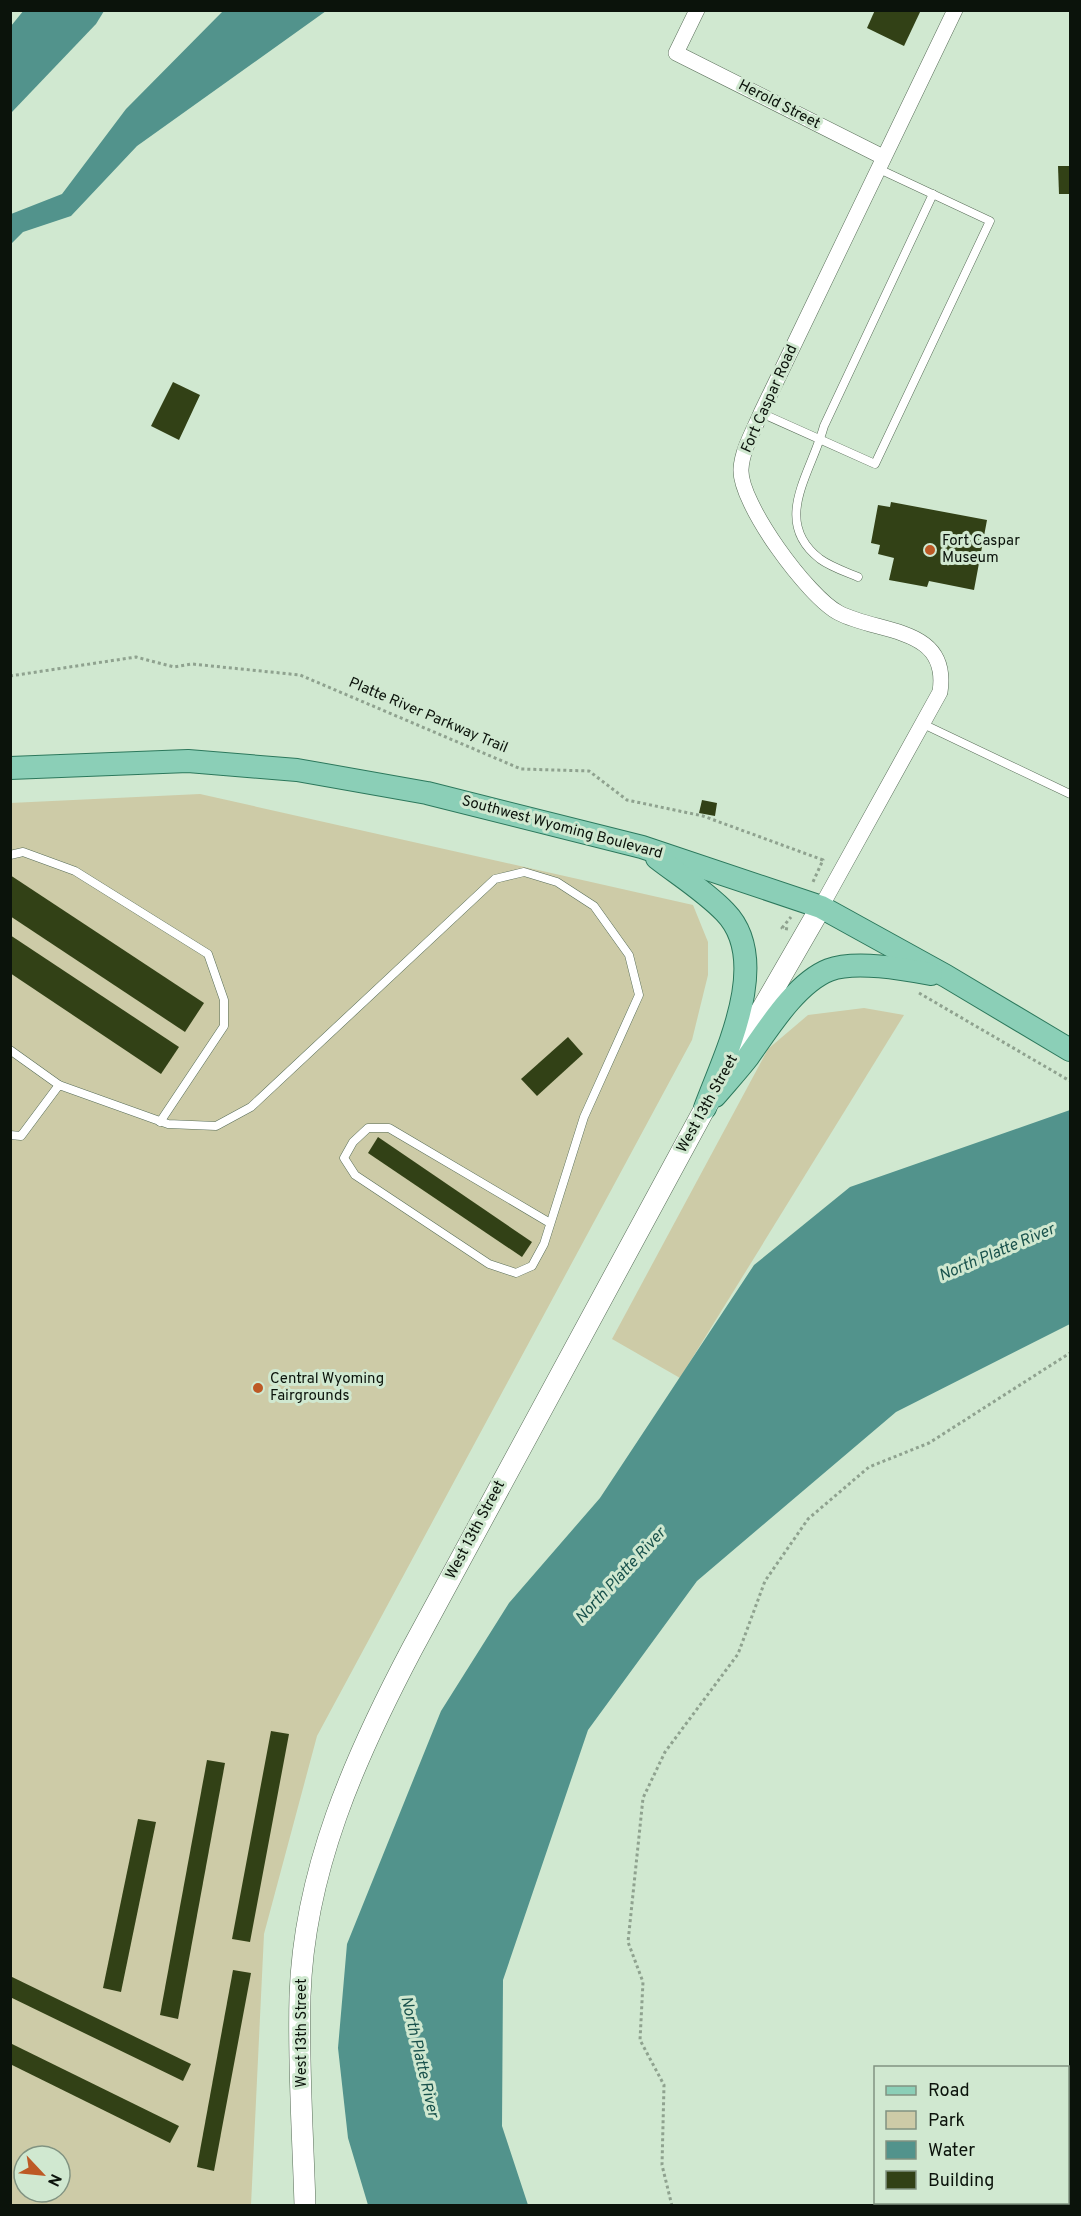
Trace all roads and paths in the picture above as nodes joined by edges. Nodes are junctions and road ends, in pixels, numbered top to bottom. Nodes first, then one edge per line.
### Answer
1 (697, 10) edge
2 (955, 10) edge
3 (880, 162) junction
4 (933, 194) junction
5 (761, 413) junction
6 (820, 439) junction
7 (858, 578) dead end
8 (10, 676) edge
9 (922, 724) junction
10 (10, 768) edge
11 (1071, 794) edge
12 (642, 846) junction
13 (10, 855) edge
14 (823, 860) dead end
15 (821, 907) junction
16 (946, 976) junction
17 (10, 1050) edge
18 (1071, 1050) edge
19 (1048, 1068) dead end
20 (1071, 1081) edge
21 (59, 1085) junction
22 (705, 1108) junction
23 (160, 1122) junction
24 (10, 1135) edge
25 (550, 1223) junction
26 (1071, 1353) edge
27 (305, 2205) edge
28 (672, 2205) edge

1 - 3 street, Herold Street
2 - 3 street, Fort Caspar Road
3 - 4 lane
3 - 5 street, Fort Caspar Road
4 - 6 lane
4 - 6 lane
5 - 6 lane
5 - 9 street, Fort Caspar Road
6 - 7 lane
8 - 14 path, Platte River Parkway Trail
9 - 11 lane
9 - 15 street, Fort Caspar Road
10 - 12 main road, Southwest Wyoming Boulevard
12 - 15 main road, Southwest Wyoming Boulevard
12 - 22 main road
13 - 23 lane
15 - 16 main road, Southwest Wyoming Boulevard
15 - 22 main road, West 13th Street
16 - 18 main road, Southwest Wyoming Boulevard
16 - 22 main road
17 - 21 lane
19 - 20 path
21 - 23 lane
21 - 24 lane
22 - 27 main road, West 13th Street
23 - 25 lane
25 - 25 lane
26 - 28 path

